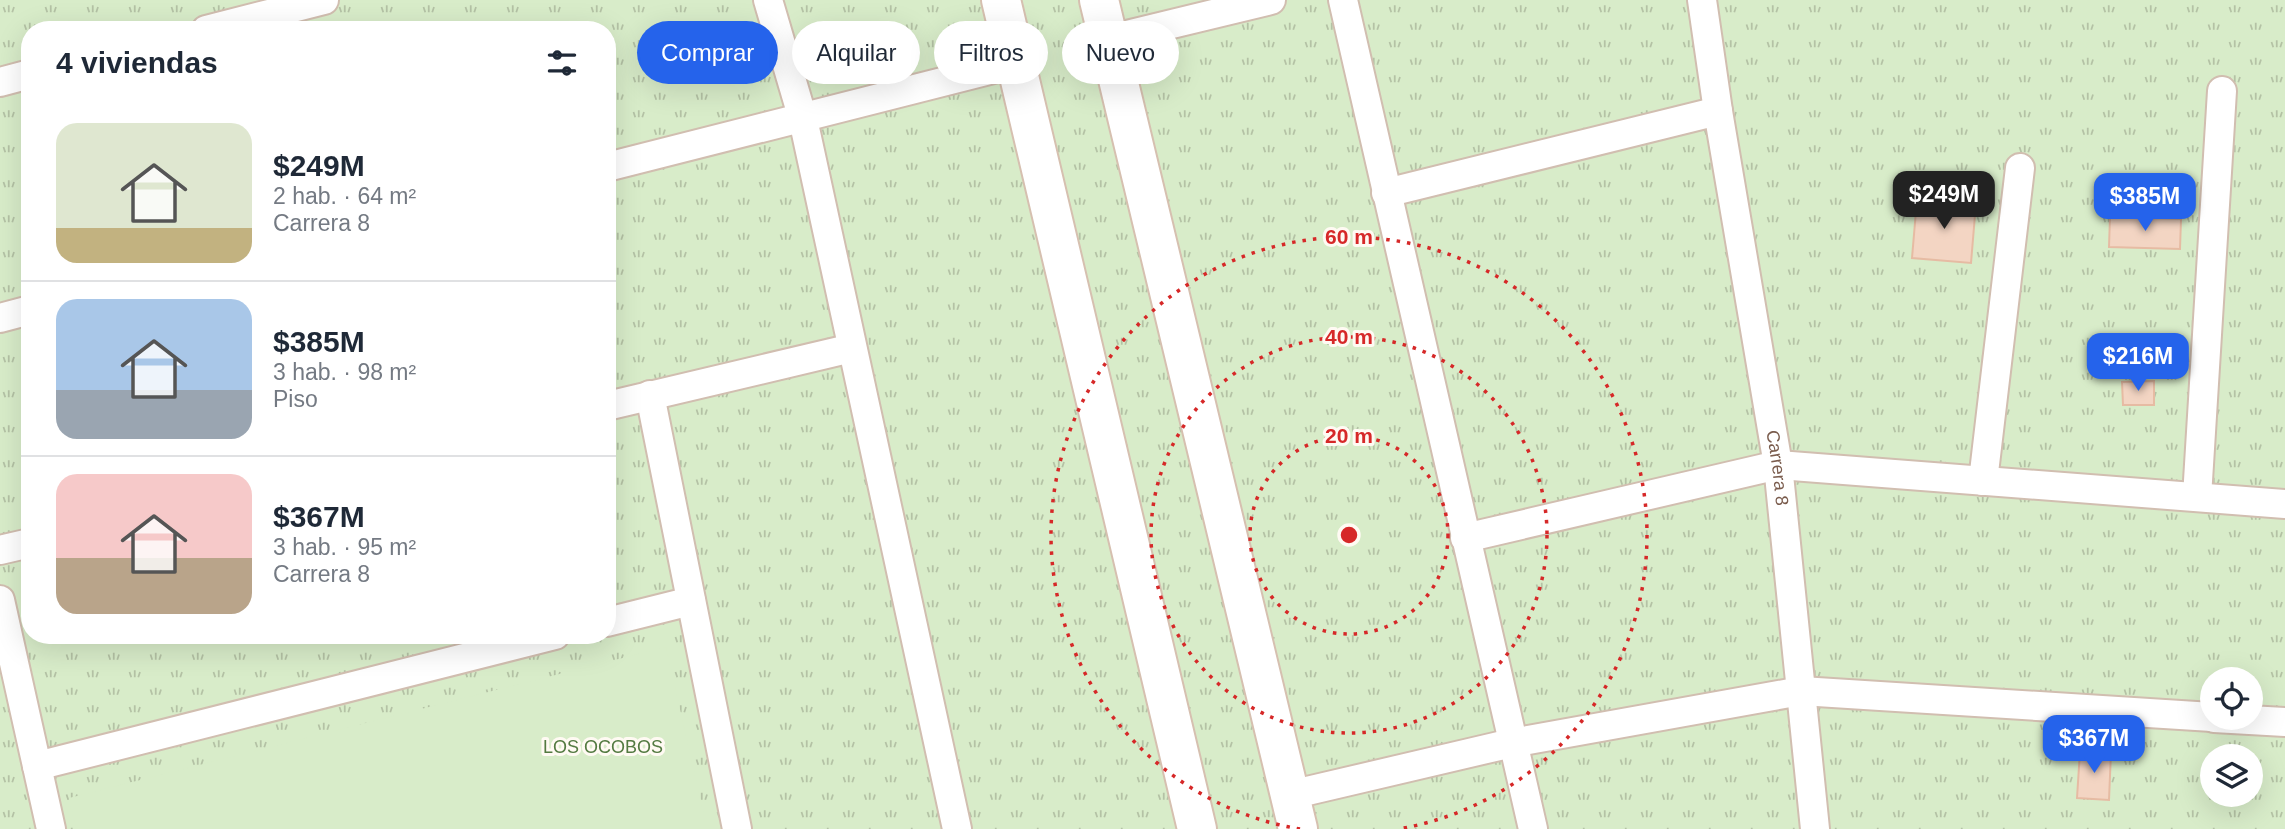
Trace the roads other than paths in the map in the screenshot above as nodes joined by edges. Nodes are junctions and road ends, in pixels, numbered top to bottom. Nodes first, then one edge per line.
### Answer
1 (324, 0) edge
2 (768, 0) edge
3 (1001, 0) edge
4 (1099, 0) edge
5 (1271, 0) edge
6 (1343, 0) edge
7 (1702, 0) edge
8 (241, 21) edge
9 (1006, 21) edge
10 (1105, 21) edge
11 (1179, 22) edge
12 (21, 76) edge
13 (0, 82) edge
14 (937, 84) edge
15 (1022, 84) edge
16 (1121, 84) edge
17 (2222, 91) dead end
18 (1718, 111) junction
19 (803, 119) junction
20 (616, 165) edge
21 (2020, 168) dead end
22 (1386, 193) junction
23 (21, 312) edge
24 (0, 318) edge
25 (852, 348) junction
26 (650, 395) junction
27 (616, 403) edge
28 (1778, 466) junction
29 (1983, 481) junction
30 (2197, 497) junction
31 (2285, 504) edge
32 (1465, 538) junction
33 (21, 545) edge
34 (0, 550) edge
35 (0, 600) edge
36 (691, 601) junction
37 (616, 620) edge
38 (519, 644) edge
39 (1801, 691) junction
40 (2200, 716) edge
41 (2263, 720) edge
42 (2285, 722) edge
43 (1512, 743) junction
44 (37, 766) junction
45 (1294, 812) edge
46 (51, 829) edge
47 (737, 829) edge
48 (957, 829) edge
49 (1197, 829) edge
50 (1533, 829) edge
51 (1815, 829) edge

1 - 8 street
2 - 19 street
3 - 9 main road
4 - 10 main road
5 - 11 street
6 - 22 street
7 - 18 street, Carrera 8
12 - 13 street
14 - 19 street
15 - 49 main road
16 - 45 main road
17 - 30 street
18 - 22 street
18 - 28 street, Carrera 8
19 - 20 street
19 - 25 street
21 - 29 street
22 - 32 street
23 - 24 street
25 - 26 street
25 - 48 street
26 - 27 street
26 - 36 street
28 - 29 street
28 - 32 street
28 - 39 street, Carrera 8
29 - 30 street
30 - 31 street
32 - 43 street
33 - 34 street
35 - 44 street
36 - 37 street
36 - 47 street
38 - 44 street
39 - 40 street
39 - 43 street
39 - 51 street, Carrera 8
41 - 42 street
43 - 45 street
43 - 50 street
44 - 46 street

